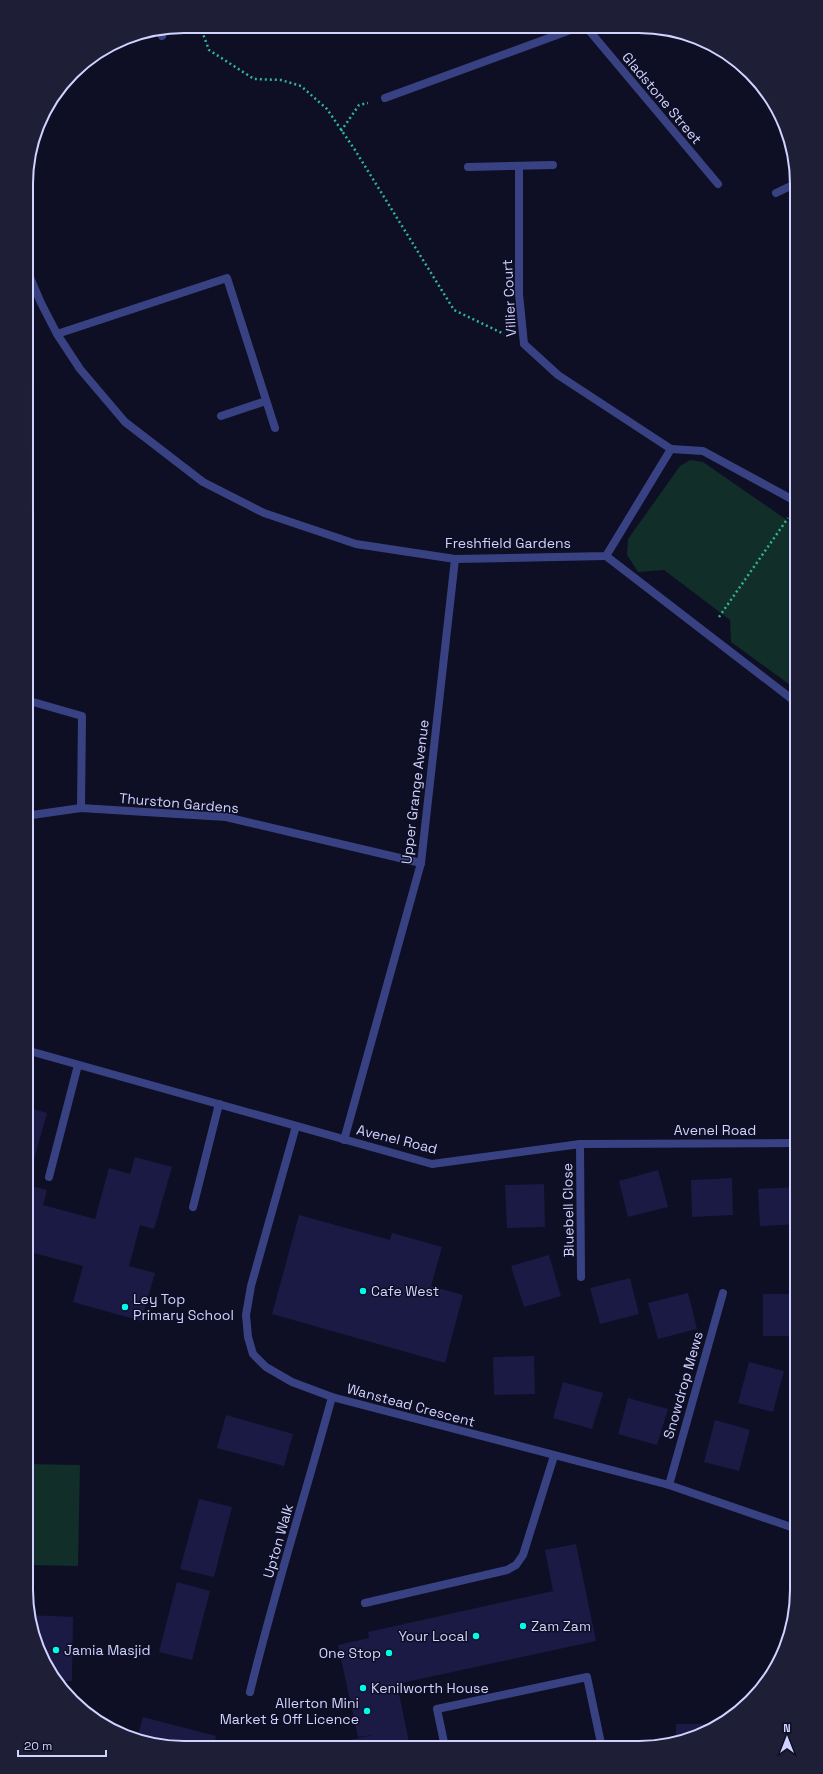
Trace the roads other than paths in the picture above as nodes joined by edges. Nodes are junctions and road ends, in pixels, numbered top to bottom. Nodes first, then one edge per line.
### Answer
1 (562, 33) edge
2 (591, 33) edge
3 (385, 98) road end
4 (553, 165) dead end
5 (519, 166) junction
6 (468, 167) dead end
7 (718, 184) dead end
8 (790, 186) edge
9 (776, 193) dead end
10 (33, 286) edge
11 (57, 334) junction
12 (266, 401) junction
13 (221, 416) dead end
14 (275, 428) dead end
15 (671, 449) junction
16 (790, 498) edge
17 (606, 556) junction
18 (455, 559) junction
19 (790, 698) edge
20 (33, 702) edge
21 (81, 808) junction
22 (33, 815) edge
23 (422, 863) junction
24 (33, 1052) edge
25 (78, 1065) junction
26 (219, 1104) junction
27 (296, 1126) junction
28 (344, 1140) junction
29 (790, 1143) edge
30 (580, 1144) junction
31 (49, 1177) dead end
32 (193, 1207) dead end
33 (581, 1277) dead end
34 (723, 1293) dead end
35 (332, 1398) junction
36 (554, 1456) junction
37 (669, 1485) junction
38 (790, 1527) edge
39 (365, 1603) dead end
40 (250, 1692) dead end
41 (444, 1741) edge
42 (601, 1741) edge

1 - 3 street
2 - 7 street, Gladstone Street
4 - 5 street
5 - 6 street
5 - 15 street, Villier Court
8 - 9 street
10 - 11 street, Freshfield Gardens
11 - 12 street
11 - 18 street, Freshfield Gardens
12 - 13 street
12 - 14 street
15 - 16 street
15 - 17 street
17 - 18 street, Freshfield Gardens
17 - 19 street
18 - 23 street, Upper Grange Avenue
20 - 21 street
21 - 22 street, Thurston Gardens
21 - 23 street, Thurston Gardens
23 - 28 street, Upper Grange Avenue
24 - 25 street, Avenel Road
25 - 26 street, Avenel Road
25 - 31 street
26 - 27 street, Avenel Road
26 - 32 street
27 - 28 street, Avenel Road
27 - 35 street, Wanstead Crescent
28 - 30 street, Avenel Road
29 - 30 street, Avenel Road
30 - 33 street, Bluebell Close
34 - 37 street, Snowdrop Mews
35 - 36 street, Wanstead Crescent
35 - 40 street, Upton Walk
36 - 37 street, Wanstead Crescent
36 - 39 street
37 - 38 street, Wanstead Crescent
41 - 42 street

